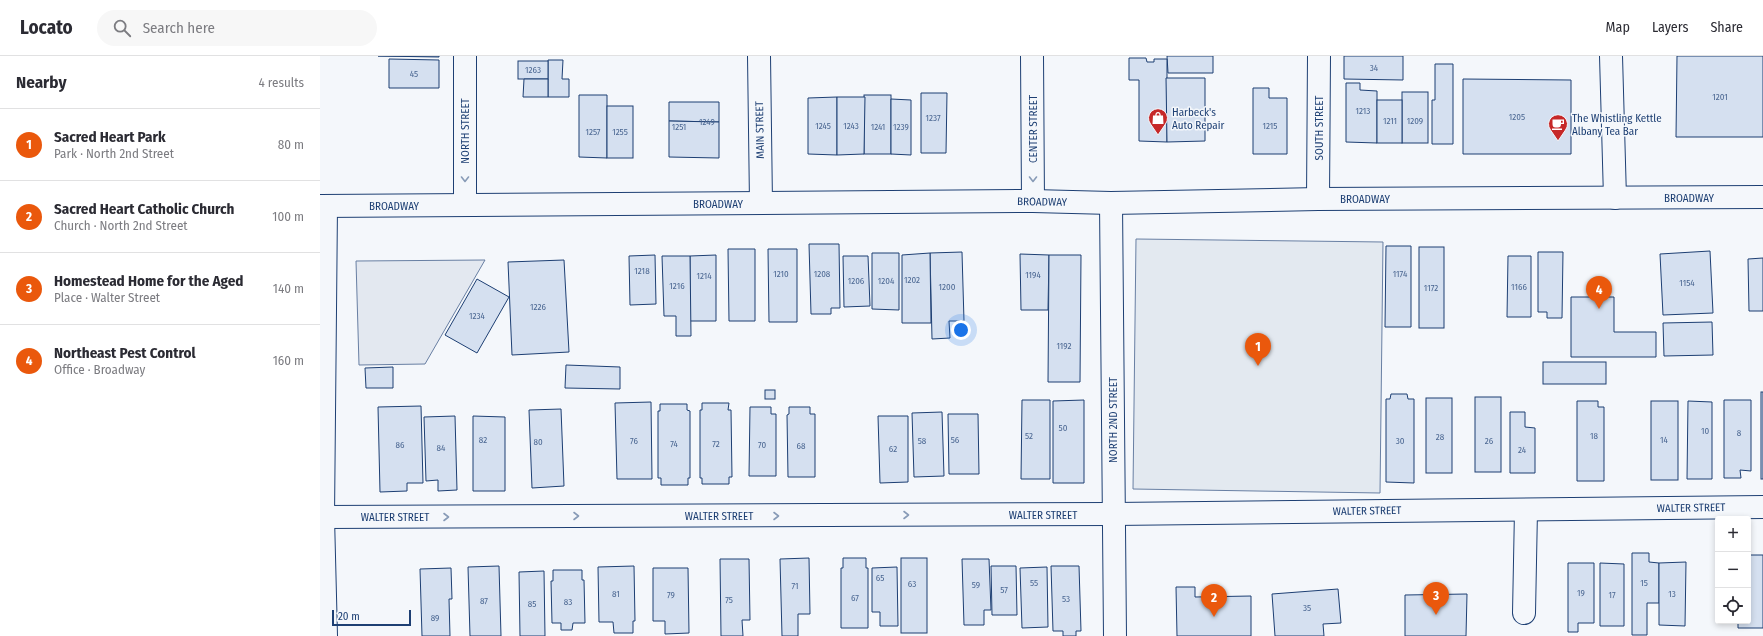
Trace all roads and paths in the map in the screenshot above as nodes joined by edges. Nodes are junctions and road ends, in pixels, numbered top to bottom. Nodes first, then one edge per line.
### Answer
1 (465, 56) edge
2 (759, 56) edge
3 (1032, 56) edge
4 (1319, 56) edge
5 (1611, 56) edge
6 (1763, 197) edge
7 (1614, 198) junction
8 (1318, 199) junction
9 (1034, 201) junction
10 (761, 203) junction
11 (1111, 203) junction
12 (465, 205) junction
13 (323, 206) edge
14 (1763, 507) edge
15 (1526, 510) junction
16 (1114, 514) junction
17 (323, 517) junction
18 (322, 539) edge
19 (1524, 613) dead end
20 (326, 636) edge
21 (1115, 636) edge

1 -> 12 street, NORTH STREET
2 - 10 street, MAIN STREET
3 -> 9 street, CENTER STREET
4 - 8 street, SOUTH STREET
5 - 7 street
6 - 7 street, BROADWAY
7 - 8 street, BROADWAY
8 - 11 street, BROADWAY
9 - 10 street, BROADWAY
9 - 11 street, BROADWAY
10 - 12 street, BROADWAY
11 - 16 street, NORTH 2ND STREET
12 - 13 street, BROADWAY
13 - 17 street
14 - 15 street, WALTER STREET
15 - 16 street, WALTER STREET
15 - 19 street
17 -> 16 street, WALTER STREET
16 - 21 street, NORTH 2ND STREET
17 - 18 street
18 - 20 street

